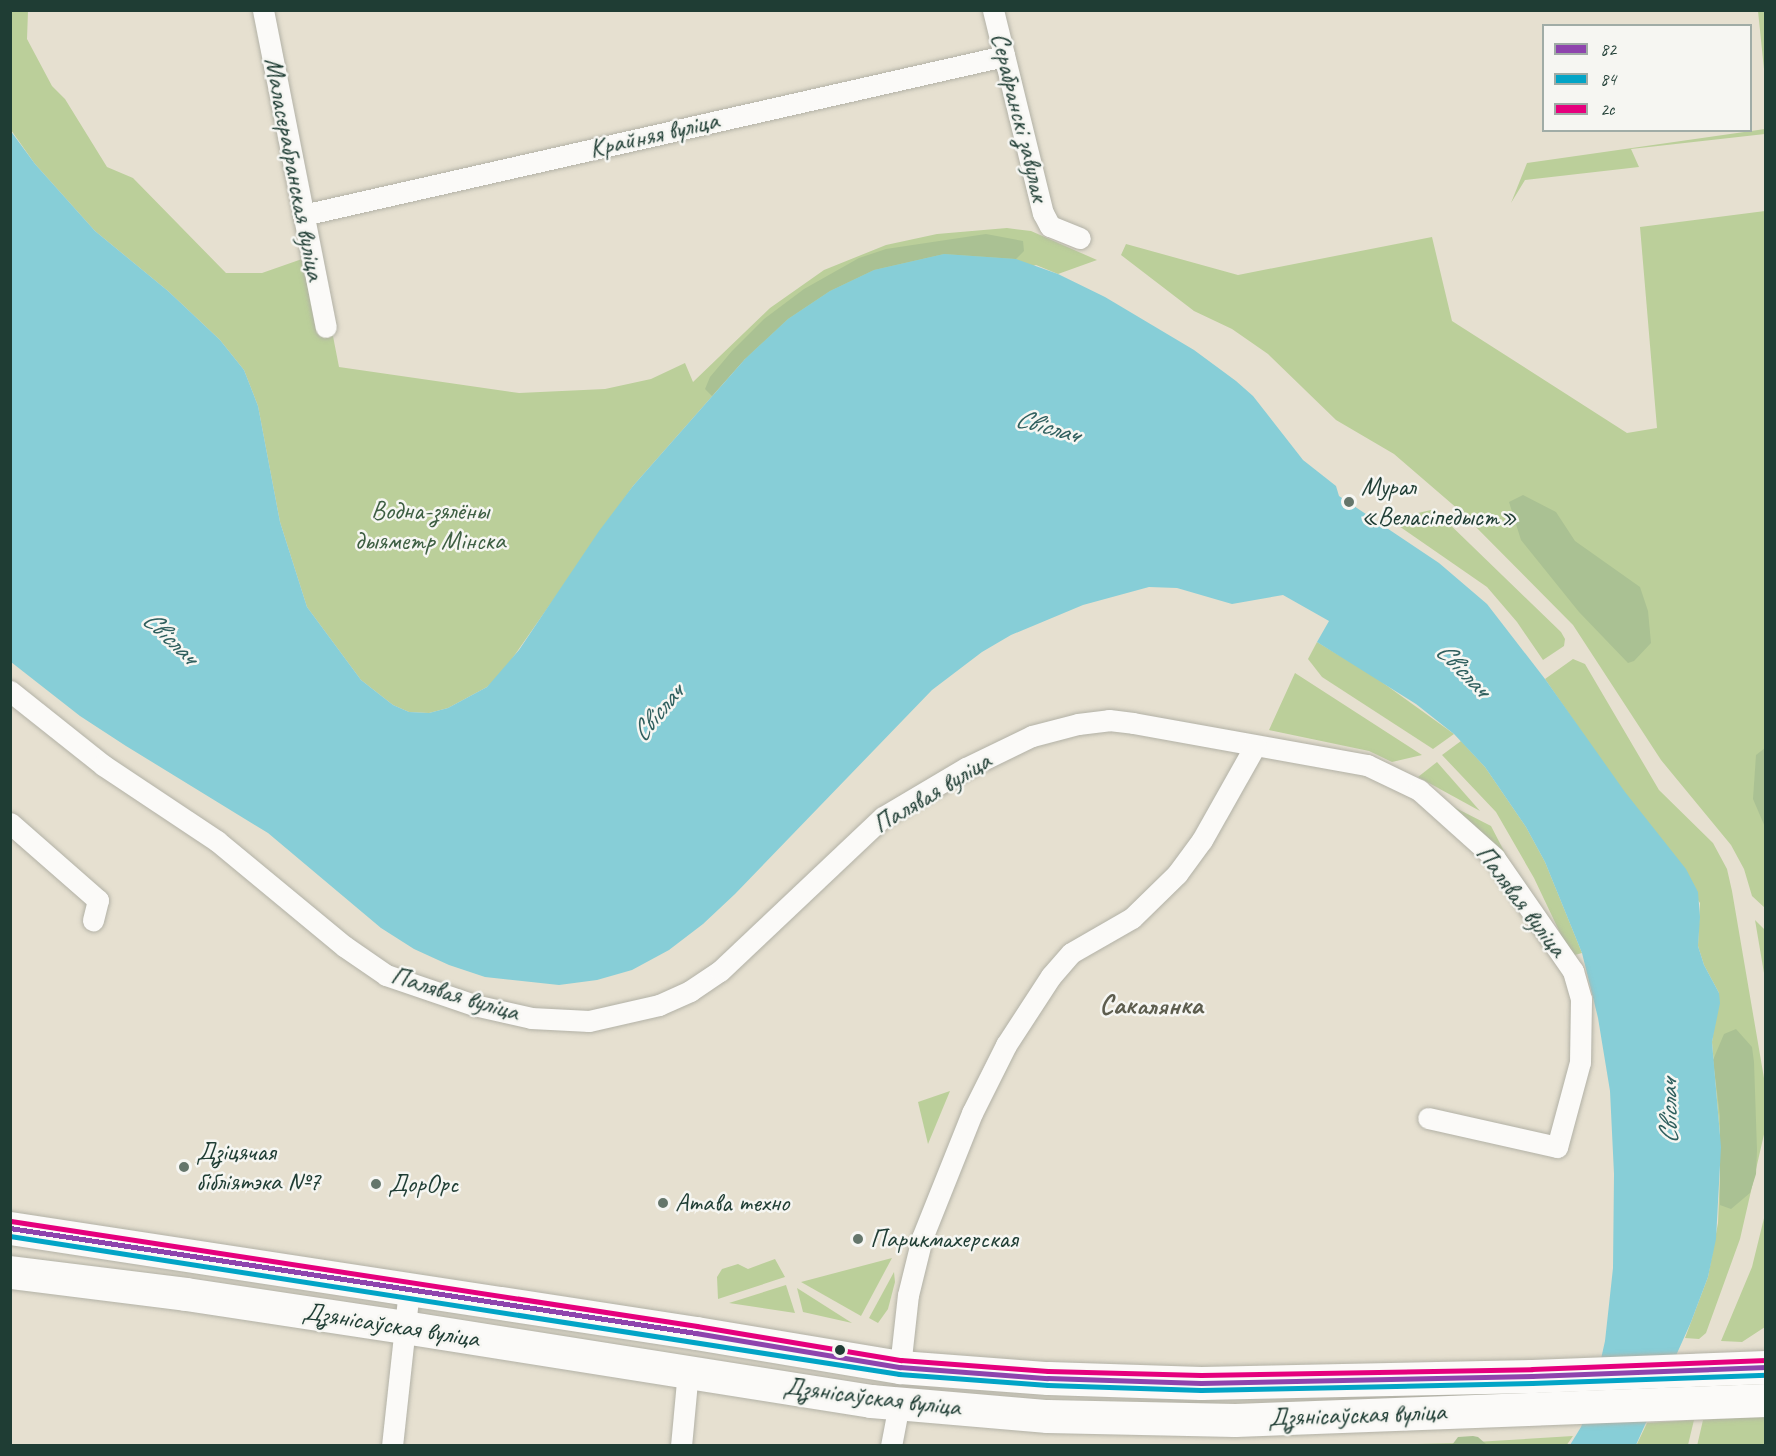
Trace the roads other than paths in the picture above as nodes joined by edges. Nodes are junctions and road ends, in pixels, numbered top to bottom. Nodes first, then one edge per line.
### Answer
1 (262, 10) edge
2 (993, 10) edge
3 (1004, 56) junction
4 (303, 215) junction
5 (1080, 238) dead end
6 (326, 327) dead end
7 (10, 691) edge
8 (1255, 746) junction
9 (10, 823) edge
10 (93, 920) dead end
11 (1428, 1118) dead end
12 (10, 1228) edge
13 (10, 1272) edge
14 (409, 1289) junction
15 (404, 1327) junction
16 (707, 1334) junction
17 (900, 1367) junction
18 (1753, 1368) edge
19 (678, 1369) junction
20 (1532, 1392) junction
21 (1753, 1400) edge
22 (899, 1404) junction
23 (392, 1446) edge
24 (681, 1446) edge
25 (891, 1446) edge

1 - 4 street, Маласерабранская вуліца
2 - 3 street, Серабранскі завулак
3 - 4 street, Крайняя вуліца
3 - 5 street, Серабранскі завулак
4 - 6 street, Маласерабранская вуліца
7 - 8 street, Палявая вуліца
8 - 11 street, Палявая вуліца
8 - 17 street
9 - 10 street
12 - 14 main road, Дзянісаўская вуліца
13 - 15 main road, Дзянісаўская вуліца
14 - 15 street
14 - 16 main road, Дзянісаўская вуліца
15 - 19 main road, Дзянісаўская вуліца
15 - 23 street
16 - 17 main road, Дзянісаўская вуліца
16 - 19 main road
17 - 20 main road, Дзянісаўская вуліца
18 - 20 main road, Дзянісаўская вуліца
19 - 22 main road, Дзянісаўская вуліца
19 - 24 street
20 - 21 main road, Дзянісаўская вуліца
20 - 22 main road, Дзянісаўская вуліца
22 - 25 street

